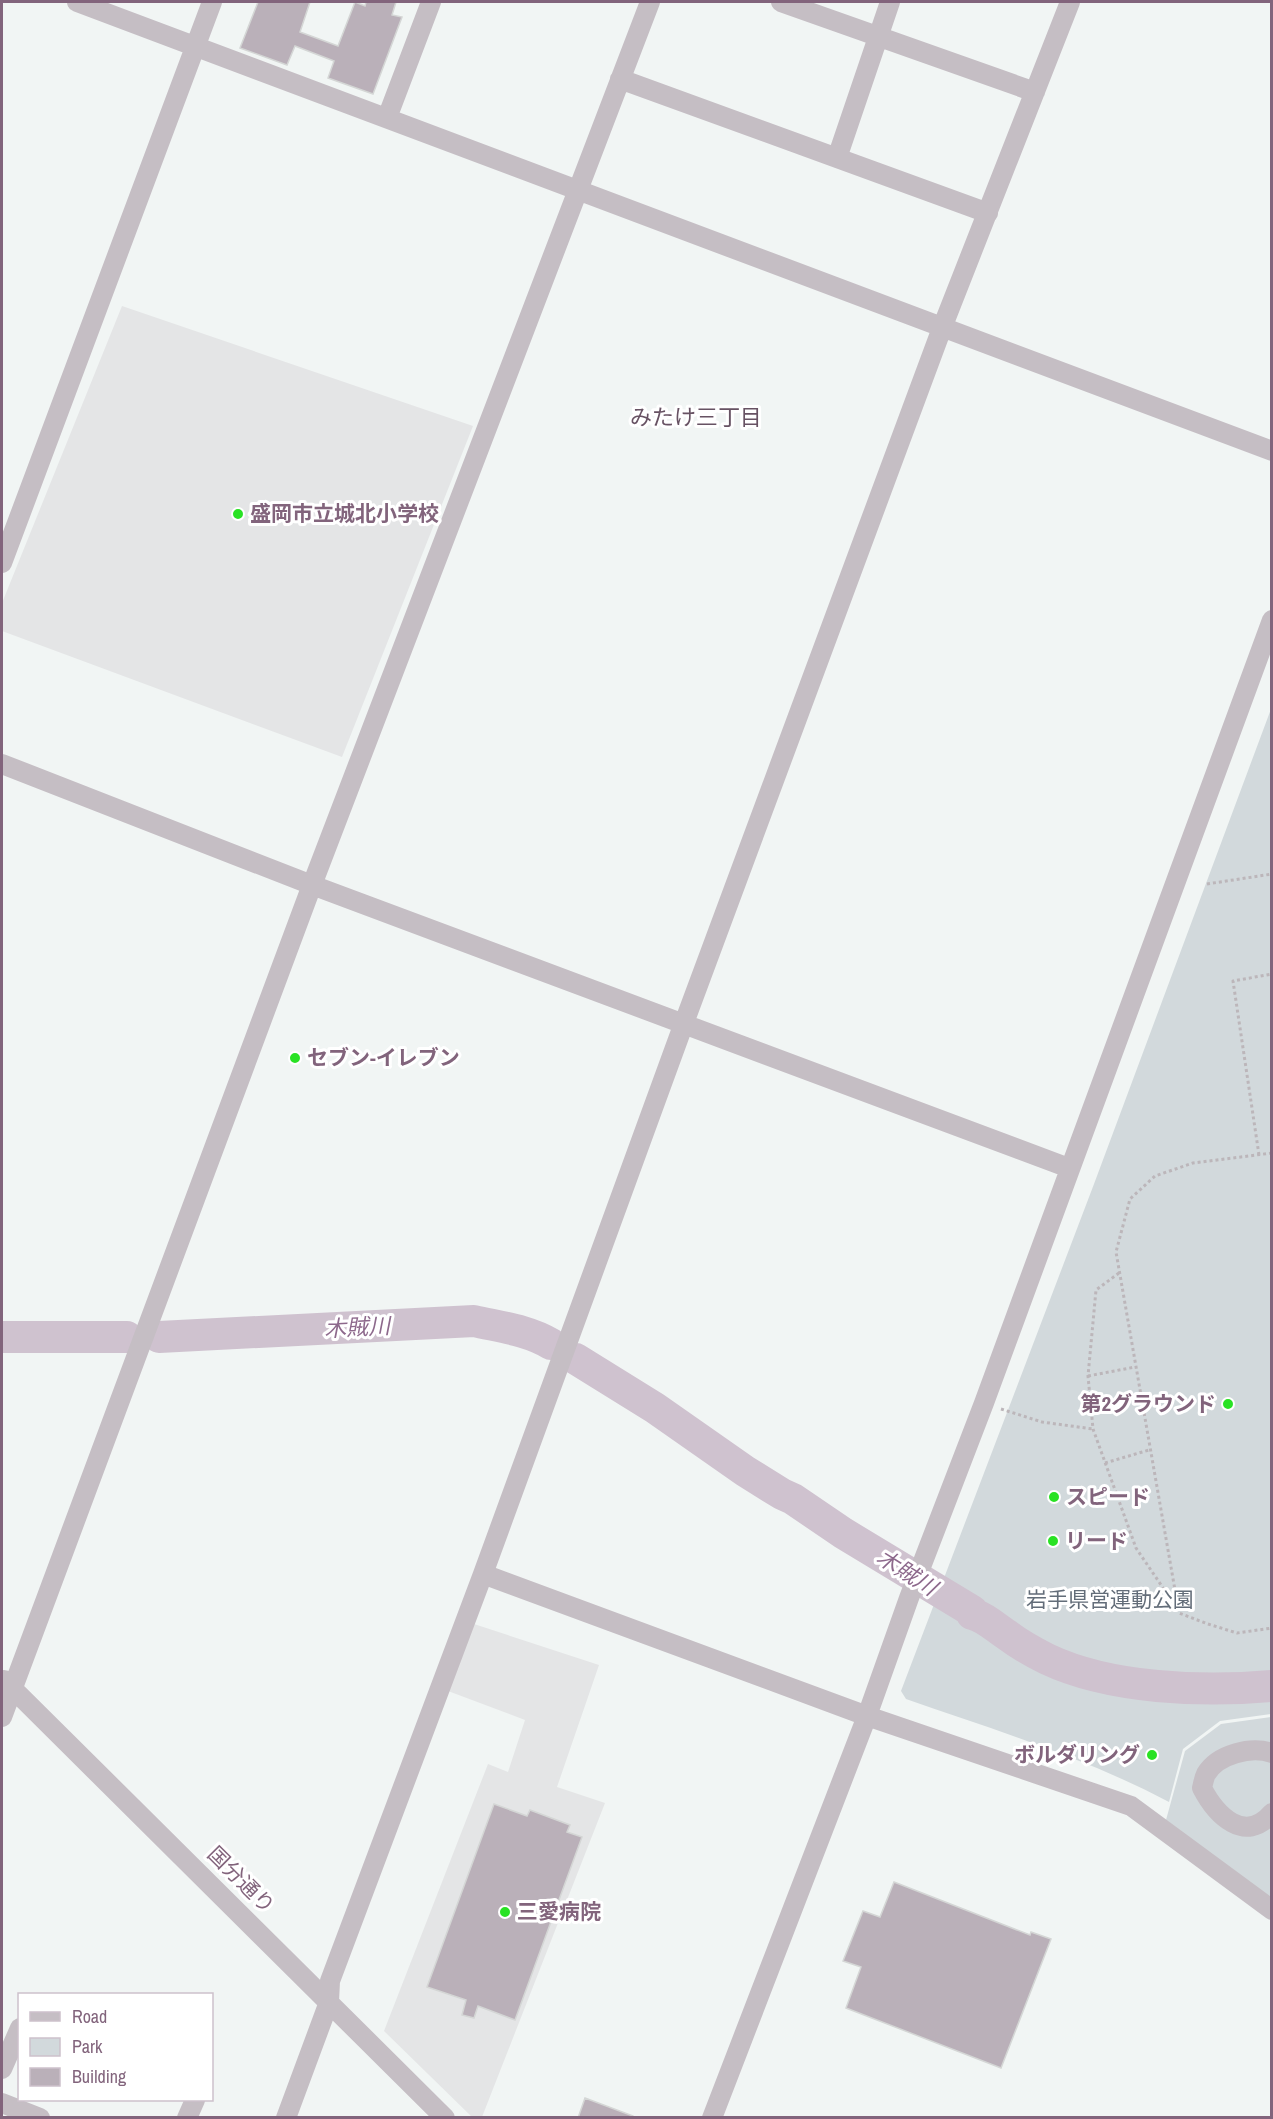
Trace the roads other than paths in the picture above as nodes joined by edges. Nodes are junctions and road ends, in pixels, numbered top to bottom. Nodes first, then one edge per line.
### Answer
1 (77, 2) edge
2 (212, 2) edge
3 (431, 2) edge
4 (650, 2) edge
5 (781, 2) edge
6 (890, 2) edge
7 (1070, 2) edge
8 (877, 36) junction
9 (195, 47) junction
10 (620, 79) junction
11 (1035, 92) junction
12 (387, 118) junction
13 (837, 158) junction
14 (578, 190) junction
15 (987, 213) junction
16 (942, 328) junction
17 (1272, 451) edge
18 (2, 563) edge
19 (1272, 620) edge
20 (2, 764) edge
21 (312, 885) junction
22 (684, 1023) junction
23 (1069, 1168) junction
24 (483, 1574) junction
25 (7, 1683) edge
26 (867, 1716) junction
27 (2, 1717) edge
28 (1272, 1753) edge
29 (1272, 1814) edge
30 (1272, 1910) edge
31 (329, 2002) junction
32 (18, 2033) edge
33 (2, 2069) edge
34 (195, 2101) edge
35 (2, 2103) edge
36 (40, 2118) edge
37 (187, 2118) edge
38 (286, 2118) edge
39 (446, 2118) edge
40 (712, 2118) edge

1 - 9 street
2 - 9 street
3 - 12 street
4 - 10 street
5 - 8 street
6 - 8 street
7 - 11 street
8 - 11 street
8 - 13 street
9 - 12 street
9 - 18 street
10 - 13 street
10 - 14 street
11 - 15 street
12 - 14 street
13 - 15 street
14 - 16 street
14 - 21 street
15 - 16 street
16 - 17 street
16 - 22 street
19 - 23 street
20 - 21 street
21 - 22 street
21 - 25 street
22 - 23 street
22 - 24 street
23 - 26 street
24 - 26 street
24 - 31 street
25 - 27 street
25 - 31 street, 国分通り
26 - 30 street
26 - 40 street
28 - 29 street
31 - 38 street
31 - 39 street, 国分通り
32 - 33 street
34 - 37 street
35 - 36 street

